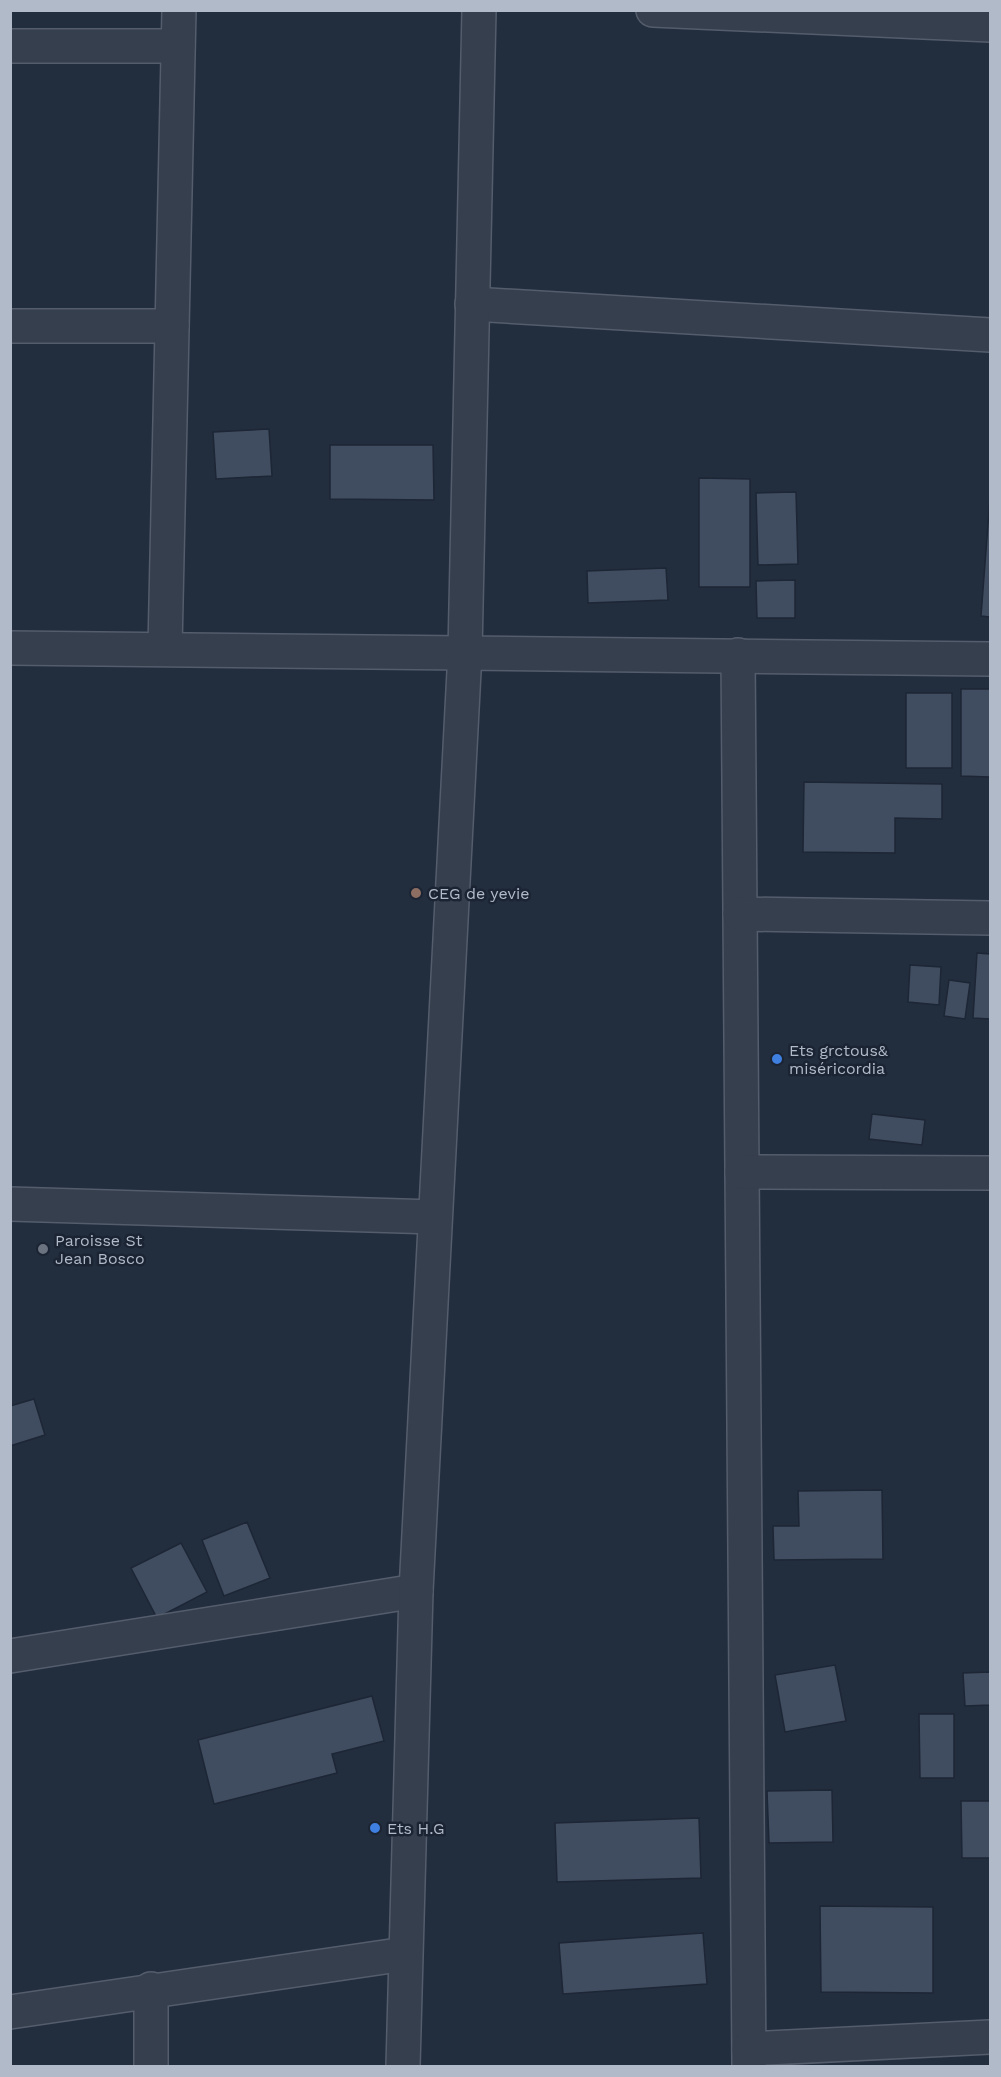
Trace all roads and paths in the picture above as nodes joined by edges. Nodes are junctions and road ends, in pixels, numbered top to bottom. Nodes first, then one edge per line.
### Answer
1 (179, 10) edge
2 (479, 10) edge
3 (653, 10) edge
4 (990, 25) edge
5 (10, 46) edge
6 (178, 46) junction
7 (472, 304) junction
8 (10, 326) edge
9 (172, 326) junction
10 (990, 335) edge
11 (10, 648) edge
12 (165, 648) junction
13 (465, 652) junction
14 (738, 655) junction
15 (990, 659) edge
16 (740, 914) junction
17 (990, 918) edge
18 (742, 1172) junction
19 (990, 1173) edge
20 (10, 1204) edge
21 (435, 1217) junction
22 (416, 1591) junction
23 (10, 1656) edge
24 (405, 1954) junction
25 (151, 1989) junction
26 (10, 2012) edge
27 (990, 2037) edge
28 (749, 2058) edge
29 (151, 2067) edge
30 (403, 2067) edge

1 - 6 street
2 - 7 street
3 - 4 street
5 - 6 street
6 - 9 street
7 - 10 street
7 - 13 street
8 - 9 street
9 - 12 street
11 - 12 street
12 - 13 street
13 - 14 street
13 - 21 street
14 - 15 street
14 - 16 street
16 - 17 street
16 - 18 street
18 - 19 street
18 - 28 street
20 - 21 street
21 - 22 street
22 - 23 street
22 - 24 street
24 - 25 street
24 - 30 street
25 - 26 street
25 - 29 street
27 - 28 street

